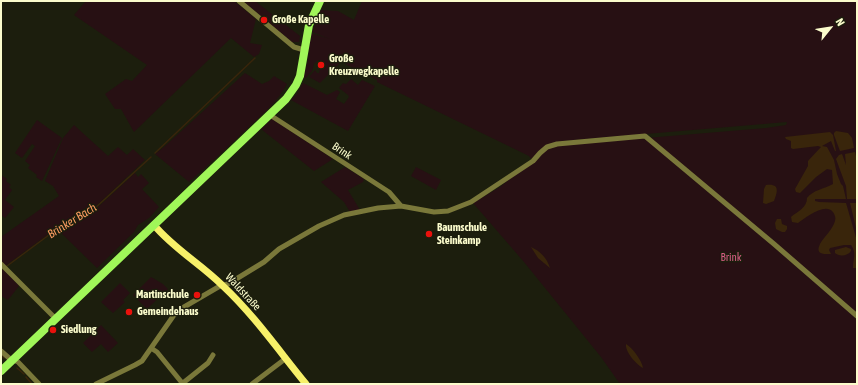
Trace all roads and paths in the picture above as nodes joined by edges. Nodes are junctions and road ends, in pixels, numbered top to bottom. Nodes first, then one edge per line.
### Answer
1 (239, 1) edge
2 (320, 1) edge
3 (304, 50) junction
4 (270, 115) junction
5 (401, 206) junction
6 (154, 225) junction
7 (1, 264) edge
8 (223, 286) junction
9 (857, 316) edge
10 (56, 319) junction
11 (151, 348) junction
12 (1, 351) edge
13 (213, 354) dead end
14 (286, 359) junction
15 (13, 360) junction
16 (1, 371) edge
17 (39, 384) edge
18 (96, 384) edge
19 (183, 384) edge
20 (252, 384) edge
21 (306, 384) edge

1 - 3 street
2 - 3 main road
3 - 4 main road
4 - 5 street, Brink
4 - 6 main road
5 - 8 street
5 - 9 street
6 - 8 street, Waldstraße
6 - 10 main road
7 - 10 street
8 - 11 street
8 - 14 street, Waldstraße
10 - 15 main road
11 - 18 street
11 - 19 street
12 - 15 street
13 - 19 street
14 - 20 street
14 - 21 street, Waldstraße
15 - 16 main road
15 - 17 street

